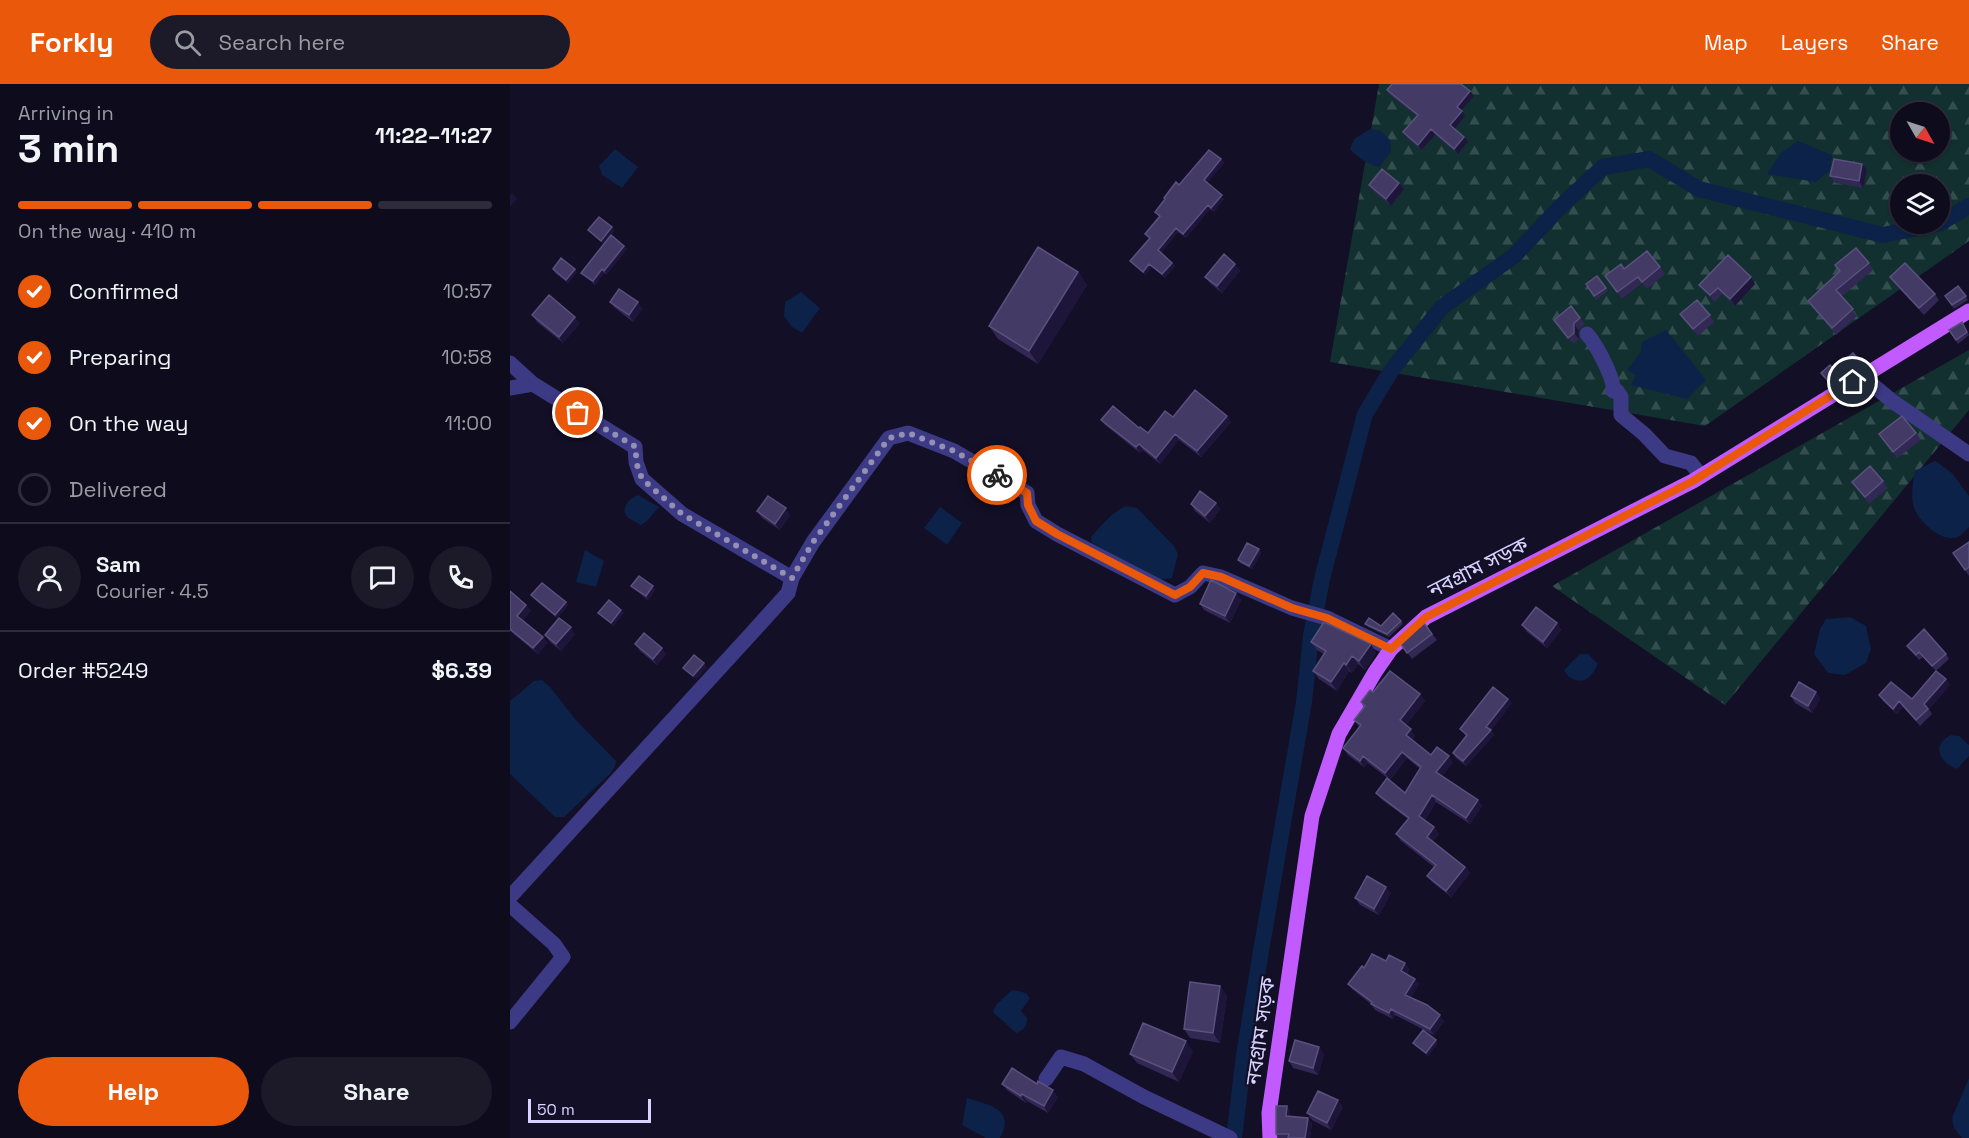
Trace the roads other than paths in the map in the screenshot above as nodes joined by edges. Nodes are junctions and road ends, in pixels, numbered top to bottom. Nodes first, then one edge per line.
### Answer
1 (1969, 311) edge
2 (1587, 334) dead end
3 (510, 363) edge
4 (1853, 382) junction
5 (533, 384) junction
6 (510, 388) edge
7 (1969, 454) edge
8 (1701, 476) junction
9 (792, 578) junction
10 (1391, 649) junction
11 (510, 897) edge
12 (510, 905) edge
13 (510, 1022) edge
14 (1046, 1078) dead end
15 (1223, 1135) edge
16 (1270, 1138) edge

1 - 4 main road, নবগ্রাম সড়ক
2 - 8 street
3 - 5 street
4 - 7 street
4 - 8 main road, নবগ্রাম সড়ক
5 - 6 street
5 - 9 street
8 - 10 main road, নবগ্রাম সড়ক
9 - 10 street
9 - 11 street
10 - 16 main road, নবগ্রাম সড়ক
12 - 13 street
14 - 15 street

